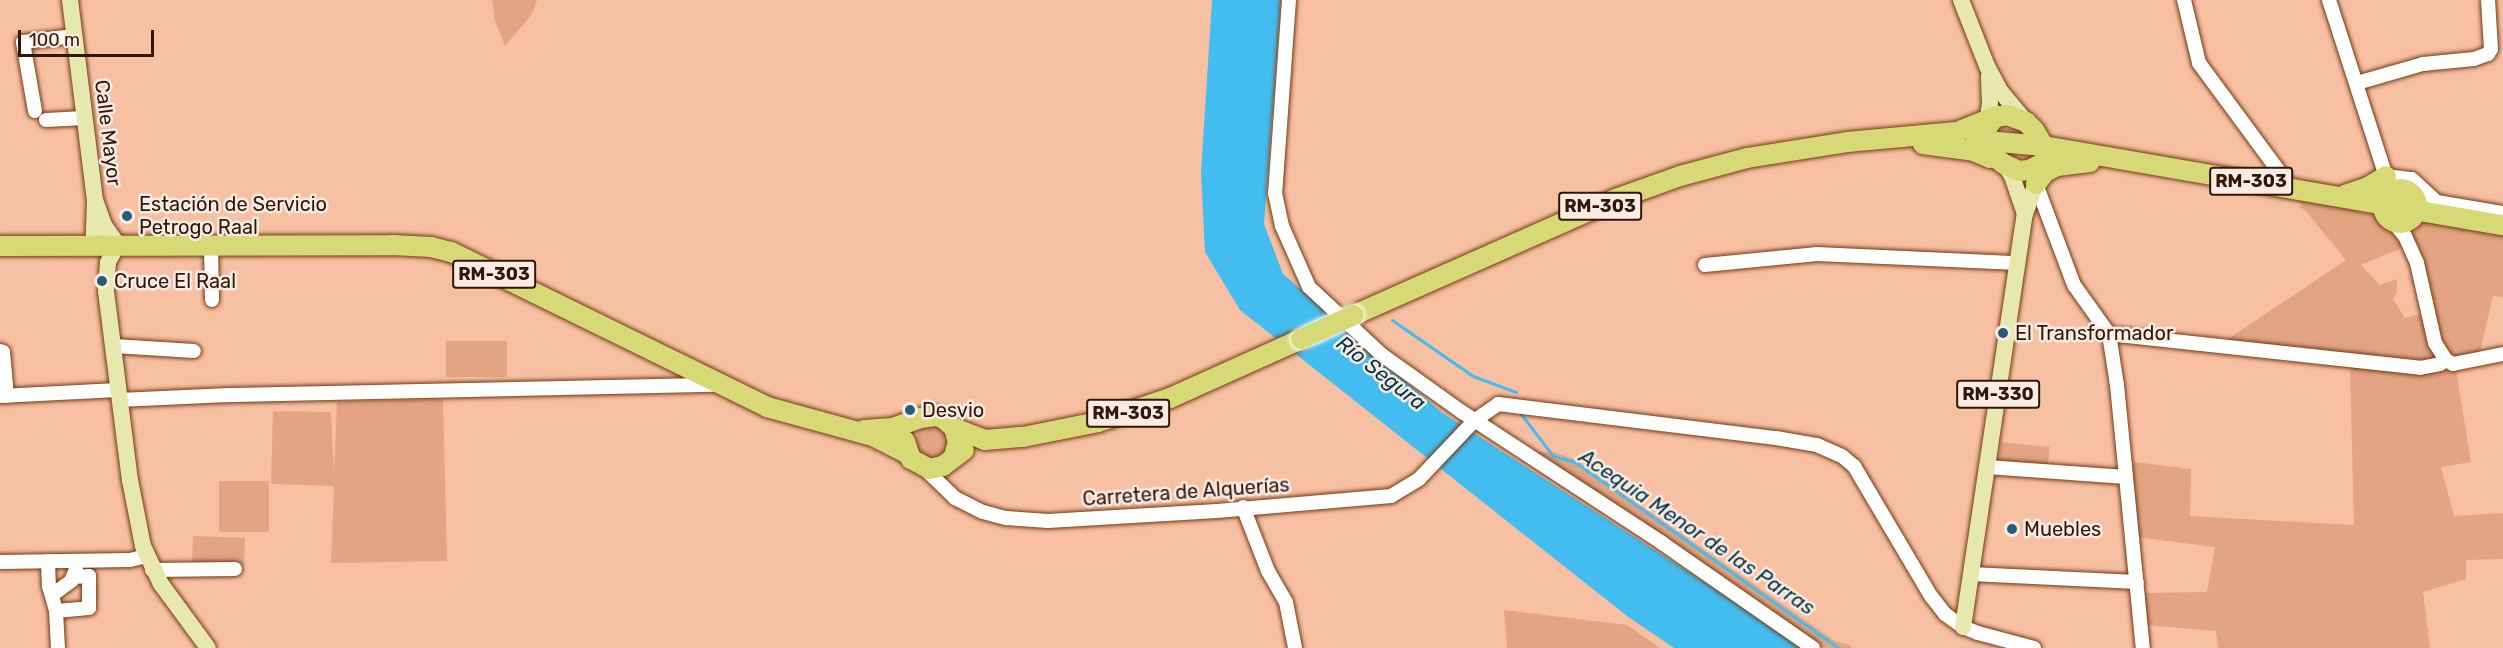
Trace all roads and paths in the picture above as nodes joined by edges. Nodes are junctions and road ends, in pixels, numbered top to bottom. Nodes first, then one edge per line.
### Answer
1 (70, 0) edge
2 (1289, 0) edge
3 (1961, 0) edge
4 (2184, 0) edge
5 (2329, 0) edge
6 (2488, 0) edge
7 (75, 36) junction
8 (1987, 66) junction
9 (2356, 83) junction
10 (35, 111) dead end
11 (84, 118) junction
12 (46, 120) dead end
13 (1988, 122) junction
14 (2026, 122) junction
15 (1860, 141) junction
16 (2004, 164) junction
17 (2165, 166) junction
18 (2040, 167) junction
19 (2386, 176) junction
20 (2291, 188) junction
21 (2336, 196) junction
22 (2385, 209) junction
23 (2503, 213) edge
24 (2025, 214) junction
25 (2415, 214) junction
26 (2503, 225) edge
27 (102, 245) junction
28 (0, 246) edge
29 (211, 246) junction
30 (2018, 263) junction
31 (1705, 265) dead end
32 (212, 300) dead end
33 (2109, 334) junction
34 (114, 346) junction
35 (0, 351) edge
36 (194, 351) dead end
37 (2503, 354) edge
38 (2446, 360) junction
39 (721, 385) junction
40 (119, 395) junction
41 (3, 396) edge
42 (1474, 421) junction
43 (913, 422) junction
44 (954, 428) junction
45 (846, 429) junction
46 (985, 440) junction
47 (907, 453) junction
48 (951, 459) junction
49 (923, 467) junction
50 (1987, 467) junction
51 (2126, 477) junction
52 (946, 490) junction
53 (1243, 507) junction
54 (48, 561) junction
55 (79, 561) junction
56 (0, 562) edge
57 (149, 563) junction
58 (235, 569) dead end
59 (1971, 574) junction
60 (73, 577) junction
61 (2137, 582) junction
62 (52, 595) junction
63 (56, 611) junction
64 (1963, 627) junction
65 (58, 648) edge
66 (208, 648) edge
67 (1295, 648) edge
68 (1813, 648) edge
69 (2034, 648) edge
70 (2143, 648) edge

1 - 7 main road, Calle Mayor
2 - 42 street
3 - 8 main road
4 - 20 street
5 - 9 street
6 - 9 street
7 - 10 street
7 - 11 main road, Calle Mayor
8 - 13 main road
8 - 14 main road
9 - 19 street
11 - 12 street
11 - 27 main road, Calle Mayor
13 - 14 highway
13 - 15 highway
13 - 16 highway
13 - 18 highway
14 - 17 highway
14 - 18 highway
15 - 16 highway
15 - 46 highway, RM-303, bridge
16 - 18 highway
16 - 24 main road
17 - 18 highway
17 - 20 highway, RM-303
18 - 24 main road
18 - 33 street
19 - 21 highway
19 - 22 street
19 - 23 street
19 - 25 street
20 - 21 highway, RM-303
21 - 22 highway, RM-303
22 - 25 highway, RM-303
22 - 25 street
24 - 30 main road, RM-330
25 - 26 highway, RM-303
25 - 38 street
27 - 28 highway, RM-303
27 - 29 highway, RM-303
27 - 34 main road, Calle Mayor
29 - 32 street
29 - 39 highway, RM-303
30 - 31 street
30 - 50 main road, RM-330
33 - 38 street
33 - 51 street
34 - 36 street
34 - 40 main road, Calle Mayor
35 - 41 street
37 - 38 street
39 - 40 street
39 - 45 highway, RM-303
40 - 41 street
40 - 57 main road, Calle Mayor
42 - 53 street, Carretera de Alquerías
42 - 64 street, Carretera de Alquerías
42 - 68 street
43 - 44 highway, RM-303
43 - 45 highway, RM-303
43 - 47 highway
44 - 46 highway, RM-303
44 - 48 highway
45 - 47 highway, RM-303
46 - 48 highway, RM-303
47 - 49 highway, RM-303
48 - 49 highway, RM-303
48 - 52 street
49 - 52 street, Carretera de Alquerías
50 - 51 street
50 - 59 main road, RM-330
51 - 61 street
52 - 53 street, Carretera de Alquerías
53 - 67 street
54 - 55 street
54 - 56 street
54 - 62 street
55 - 57 street
55 - 60 street
57 - 58 street
57 - 66 main road
59 - 61 street
59 - 64 main road, RM-330
60 - 62 street
60 - 63 street
61 - 70 street
62 - 63 street
63 - 65 street
64 - 69 street

